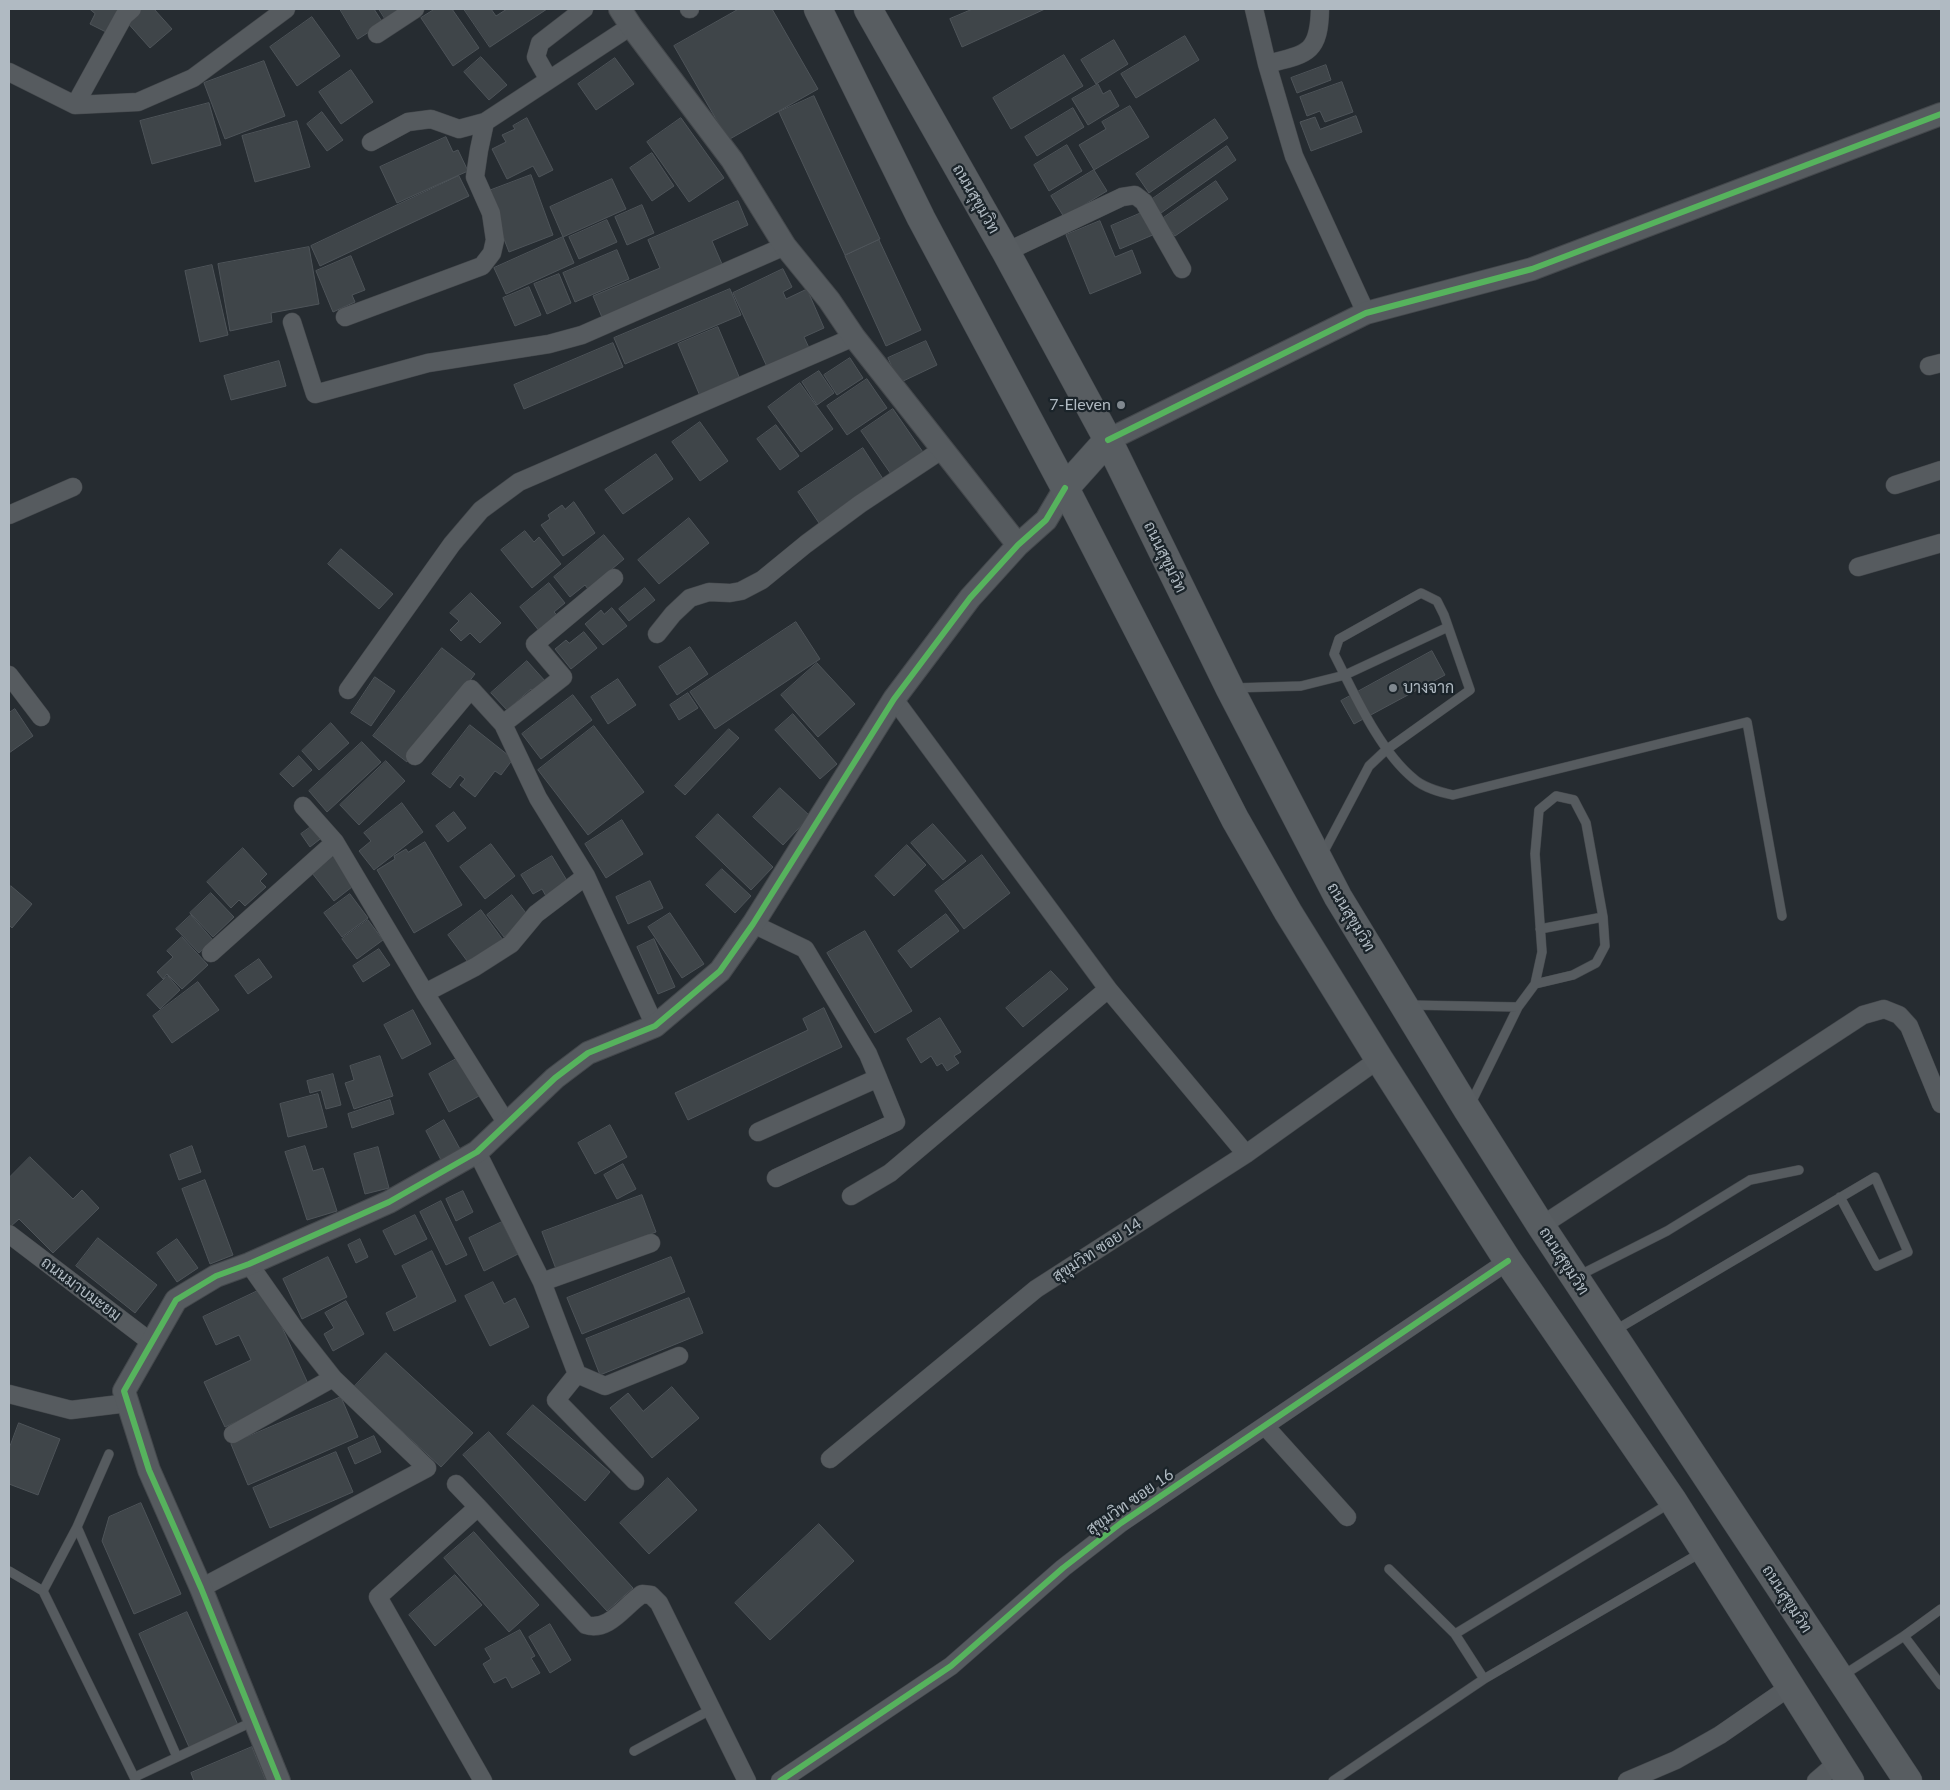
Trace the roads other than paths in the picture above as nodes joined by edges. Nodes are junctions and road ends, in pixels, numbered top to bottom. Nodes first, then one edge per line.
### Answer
1 (132, 9) edge
2 (286, 9) edge
3 (415, 9) edge
4 (584, 9) edge
5 (818, 9) edge
6 (868, 9) edge
7 (1254, 9) edge
8 (1320, 9) edge
9 (625, 18) edge
10 (377, 34) dead end
11 (1267, 64) junction
12 (9, 72) edge
13 (549, 80) junction
14 (75, 105) junction
15 (1941, 114) edge
16 (485, 122) junction
17 (371, 142) dead end
18 (785, 246) junction
19 (1006, 252) junction
20 (1182, 269) dead end
21 (1366, 313) junction
22 (345, 317) dead end
23 (292, 322) dead end
24 (854, 337) junction
25 (1108, 440) junction
26 (943, 449) junction
27 (1941, 470) edge
28 (1895, 485) dead end
29 (73, 487) dead end
30 (1065, 488) junction
31 (9, 515) edge
32 (1941, 543) edge
33 (1018, 545) junction
34 (1858, 567) dead end
35 (614, 578) dead end
36 (1448, 626) junction
37 (657, 634) dead end
38 (9, 675) edge
39 (1345, 675) junction
40 (1230, 688) junction
41 (348, 690) dead end
42 (894, 700) junction
43 (41, 717) dead end
44 (503, 724) junction
45 (1386, 750) junction
46 (415, 756) dead end
47 (303, 806) dead end
48 (335, 842) junction
49 (1319, 862) junction
50 (586, 876) junction
51 (1782, 916) dead end
52 (1603, 917) junction
53 (753, 924) junction
54 (1540, 929) junction
55 (211, 953) dead end
56 (1535, 984) junction
57 (1108, 990) junction
58 (425, 993) junction
59 (1404, 1005) junction
60 (1518, 1007) junction
61 (655, 1026) junction
62 (1379, 1060) junction
63 (878, 1078) junction
64 (1941, 1104) edge
65 (1468, 1109) junction
66 (506, 1124) junction
67 (758, 1132) dead end
68 (477, 1152) junction
69 (1246, 1154) junction
70 (1799, 1170) dead end
71 (776, 1178) dead end
72 (851, 1196) dead end
73 (1840, 1197) junction
74 (1541, 1226) junction
75 (9, 1234) edge
76 (651, 1243) dead end
77 (1508, 1261) junction
78 (249, 1264) junction
79 (1576, 1278) junction
80 (542, 1282) junction
81 (1612, 1332) junction
82 (152, 1343) junction
83 (679, 1356) dead end
84 (577, 1374) junction
85 (333, 1378) junction
86 (9, 1394) edge
87 (128, 1403) junction
88 (1265, 1426) junction
89 (233, 1434) dead end
90 (109, 1454) dead end
91 (830, 1460) dead end
92 (635, 1481) dead end
93 (456, 1484) dead end
94 (1673, 1501) junction
95 (478, 1506) junction
96 (1347, 1517) dead end
97 (77, 1527) junction
98 (1705, 1550) junction
99 (1389, 1569) dead end
100 (9, 1571) edge
101 (201, 1588) junction
102 (43, 1591) junction
103 (1941, 1609) edge
104 (1455, 1634) junction
105 (1904, 1636) junction
106 (1839, 1678) junction
107 (1484, 1679) junction
108 (1941, 1685) edge
109 (1791, 1686) junction
110 (712, 1710) junction
111 (255, 1721) junction
112 (634, 1751) dead end
113 (177, 1757) junction
114 (1844, 1772) edge
115 (136, 1779) edge
116 (279, 1781) edge
117 (483, 1781) edge
118 (746, 1781) edge
119 (780, 1781) edge
120 (1333, 1781) edge
121 (1627, 1781) edge
122 (1816, 1781) edge
123 (1908, 1781) edge

1 - 14 street
2 - 14 street
3 - 10 street
4 - 13 street
5 - 30 main road
6 - 19 main road, ถนนสุขุมวิท
7 - 11 street
8 - 11 street
9 - 13 street
9 - 18 street
11 - 21 street
12 - 14 street
13 - 16 street
15 - 21 street
16 - 17 street
16 - 22 street
18 - 23 street
18 - 24 street
19 - 20 street
19 - 25 main road, ถนนสุขุมวิท
21 - 25 street
24 - 26 street
24 - 41 street
25 - 30 main road
25 - 40 main road, ถนนสุขุมวิท
26 - 33 street
26 - 37 street
27 - 28 street
29 - 31 street
30 - 33 street
30 - 62 main road
32 - 34 street
33 - 42 street
35 - 44 street
36 - 39 lane
36 - 39 lane
36 - 45 lane
38 - 43 street
39 - 40 lane
39 - 45 lane
40 - 49 main road, ถนนสุขุมวิท
42 - 53 street
42 - 57 street
44 - 46 street
44 - 50 street
45 - 49 lane
45 - 51 lane
47 - 48 street
48 - 55 street
48 - 58 street
49 - 59 main road, ถนนสุขุมวิท
50 - 58 street
50 - 61 street
52 - 54 lane
52 - 54 lane
52 - 56 lane
53 - 61 street
53 - 63 street
54 - 56 lane
56 - 60 lane
57 - 69 street
57 - 72 street
58 - 66 street
59 - 60 lane
59 - 65 main road, ถนนสุขุมวิท
60 - 65 lane
61 - 66 street
62 - 69 street, สุขุมวิท ซอย 14
62 - 77 main road
63 - 67 street
63 - 71 street
64 - 74 street
65 - 74 main road, ถนนสุขุมวิท
66 - 68 street
68 - 78 street
68 - 80 street
69 - 91 street, สุขุมวิท ซอย 14
70 - 79 lane
73 - 73 lane
73 - 81 lane
74 - 79 main road, ถนนสุขุมวิท
75 - 82 street, ถนนมาบมะยม
76 - 80 street
77 - 88 street, สุขุมวิท ซอย 16
77 - 94 main road
78 - 82 street
78 - 85 street
79 - 81 main road, ถนนสุขุมวิท
80 - 84 street
81 - 106 main road, ถนนสุขุมวิท
82 - 87 street
83 - 84 street
84 - 92 street
85 - 89 street
85 - 101 street
86 - 87 street
87 - 101 street
88 - 96 street
88 - 119 street, สุขุมวิท ซอย 16
90 - 97 lane
93 - 95 street
94 - 98 main road
94 - 104 lane
95 - 110 street
95 - 117 street
97 - 102 lane
97 - 113 lane
98 - 107 lane
98 - 109 main road
99 - 104 lane
100 - 102 lane
101 - 111 street
102 - 115 lane
103 - 105 lane
104 - 107 lane
105 - 106 lane
105 - 108 lane
106 - 123 main road, ถนนสุขุมวิท
107 - 120 lane
109 - 114 main road
109 - 121 street
110 - 112 lane
110 - 118 street
111 - 113 lane
111 - 116 street
113 - 115 lane
114 - 122 street

